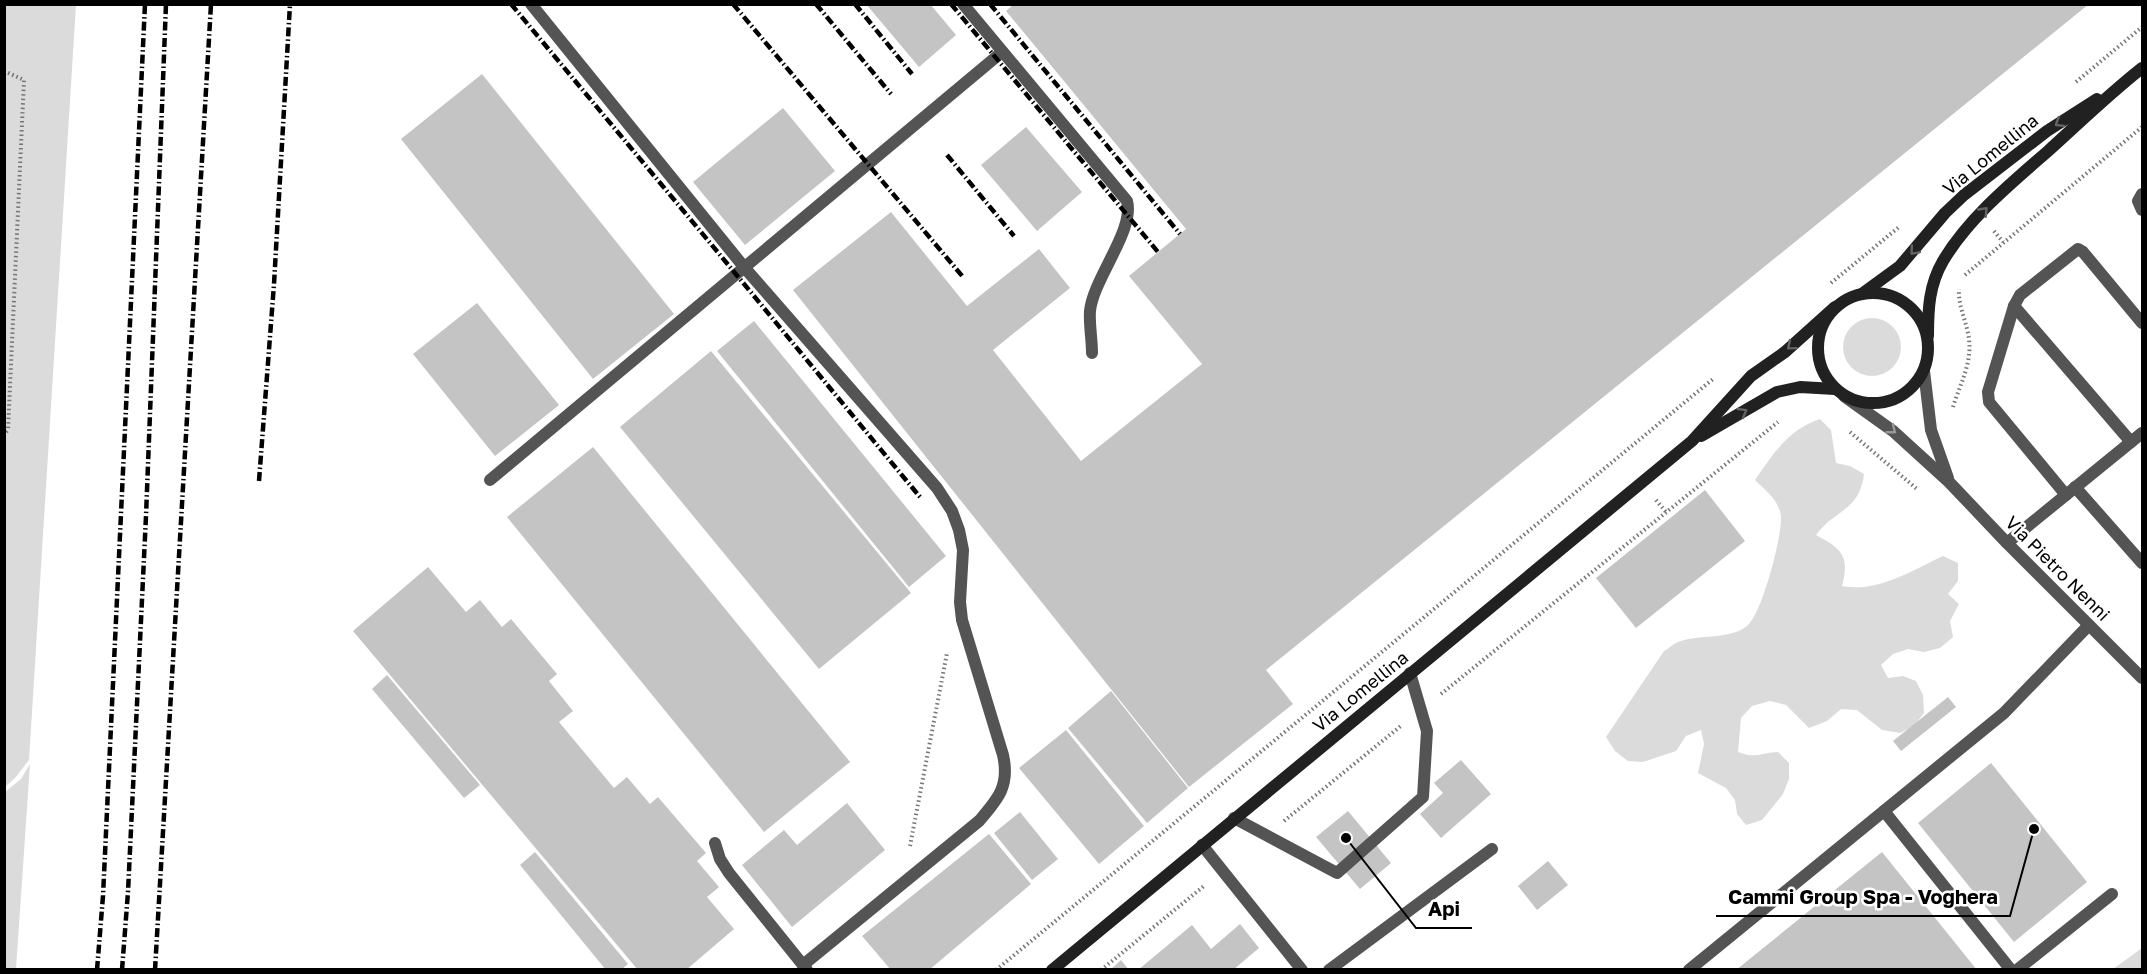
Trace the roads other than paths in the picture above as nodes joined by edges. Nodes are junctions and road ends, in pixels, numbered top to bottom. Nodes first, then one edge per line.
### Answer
1 (531, 4) edge
2 (963, 4) edge
3 (1002, 52) junction
4 (2142, 68) edge
5 (2126, 81) junction
6 (2142, 194) edge
7 (2142, 210) edge
8 (744, 267) junction
9 (1861, 294) junction
10 (2014, 306) junction
11 (1835, 307) junction
12 (2142, 323) edge
13 (1928, 336) junction
14 (1092, 353) dead end
15 (1924, 371) junction
16 (1840, 392) junction
17 (2142, 433) edge
18 (1692, 441) junction
19 (2131, 442) junction
20 (490, 480) dead end
21 (1949, 482) junction
22 (2071, 491) junction
23 (2007, 543) junction
24 (2142, 562) edge
25 (2089, 625) junction
26 (1410, 673) junction
27 (2142, 678) edge
28 (1884, 811) junction
29 (1234, 818) junction
30 (715, 843) dead end
31 (1202, 845) junction
32 (1492, 849) dead end
33 (2112, 894) dead end
34 (805, 967) edge
35 (1056, 968) edge
36 (1302, 969) edge
37 (1329, 969) edge
38 (1689, 969) edge
39 (2012, 969) edge
40 (2017, 969) edge

1 - 8 street
2 - 3 street
3 - 8 street
3 - 14 street
4 - 5 main road, Via Lomellina
5 -> 9 main road, Via Lomellina
13 -> 5 main road, Via Lomellina
6 - 7 street
8 - 20 street
8 - 34 street
9 - 11 main road, Via Lomellina
9 - 13 main road, Via Lomellina
10 - 12 street
10 - 19 street
10 - 22 street
11 - 16 main road
11 -> 18 main road, Via Lomellina
13 - 15 main road, Via Lomellina
15 - 16 main road, Via Lomellina
15 - 21 street, Via Pietro Nenni
18 -> 16 main road, Via Lomellina
16 -> 21 street, Via Pietro Nenni
17 - 19 street
18 - 26 main road, Via Lomellina
19 - 22 street
21 - 23 street, Via Pietro Nenni
22 - 23 street
22 - 24 street
23 - 25 street, Via Pietro Nenni
25 - 27 street, Via Pietro Nenni
25 - 28 street
26 - 29 main road, Via Lomellina
26 - 29 street
28 - 38 street
28 - 39 street
29 - 31 main road, Via Lomellina
30 - 34 street
31 - 35 main road, Via Lomellina
31 - 36 street
32 - 37 street
33 - 40 street

